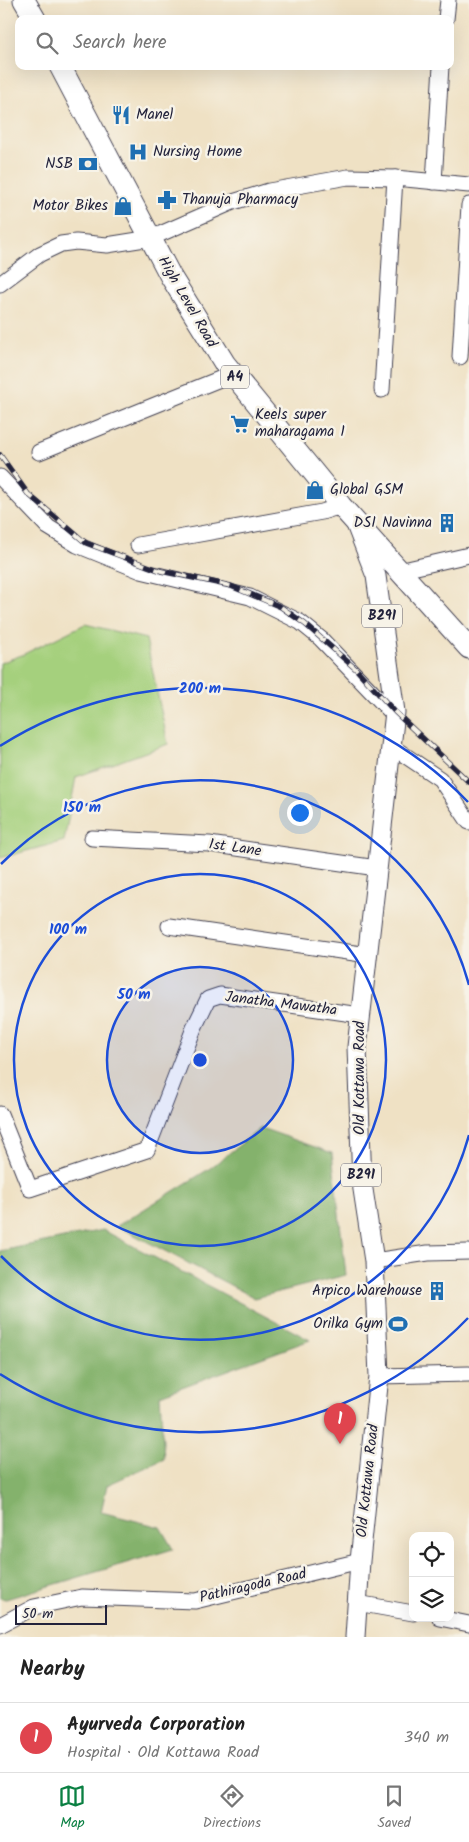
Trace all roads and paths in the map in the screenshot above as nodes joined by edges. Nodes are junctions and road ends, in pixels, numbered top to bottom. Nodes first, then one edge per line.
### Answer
1 (24, 0) edge
2 (448, 0) edge
3 (33, 15) edge
4 (446, 15) edge
5 (62, 70) edge
6 (442, 70) edge
7 (395, 178) junction
8 (434, 182) junction
9 (469, 185) edge
10 (469, 205) edge
11 (151, 238) junction
12 (0, 284) edge
13 (460, 357) dead end
14 (232, 374) junction
15 (382, 390) dead end
16 (38, 452) dead end
17 (0, 477) edge
18 (341, 506) junction
19 (356, 523) junction
20 (138, 545) dead end
21 (469, 555) edge
22 (399, 571) junction
23 (469, 648) edge
24 (395, 716) junction
25 (391, 746) junction
26 (469, 822) edge
27 (92, 838) dead end
28 (377, 868) junction
29 (169, 926) dead end
30 (368, 955) junction
31 (360, 1014) junction
32 (0, 1114) edge
33 (469, 1252) edge
34 (374, 1261) junction
35 (469, 1374) edge
36 (379, 1376) junction
37 (360, 1561) junction
38 (357, 1603) junction
39 (409, 1612) edge
40 (454, 1621) edge
41 (469, 1624) edge
42 (0, 1625) edge
43 (355, 1637) edge

1 - 3 highway
2 - 4 street
5 - 11 highway, High Level Road / A4
6 - 8 street
7 - 8 street
7 - 11 street
7 - 15 street
8 - 9 street
10 - 13 street
11 - 12 street
11 - 14 highway, High Level Road / A4
14 - 16 street
14 - 18 highway, High Level Road / A4
17 - 24 street
18 - 19 highway, High Level Road / A4
18 - 20 street
19 - 22 highway, High Level Road / A4
19 - 24 main road, Old Kottawa Road / B291
21 - 22 street
22 - 23 highway, High Level Road / A4
24 - 25 main road, Old Kottawa Road / B291
25 - 26 street
25 - 28 main road, Old Kottawa Road / B291
27 - 28 street, 1st Lane
28 - 30 main road, Old Kottawa Road / B291
29 - 30 street
30 - 31 main road, Old Kottawa Road / B291
31 - 32 street, Janatha Mawatha
31 - 34 main road, Old Kottawa Road / B291
33 - 34 street
34 - 36 main road, Old Kottawa Road / B291
35 - 36 street
36 - 37 main road, Old Kottawa Road / B291
37 - 38 main road, Old Kottawa Road / B291
37 - 42 street, Pathiragoda Road
38 - 39 street
38 - 43 main road, Old Kottawa Road / B291
40 - 41 street

